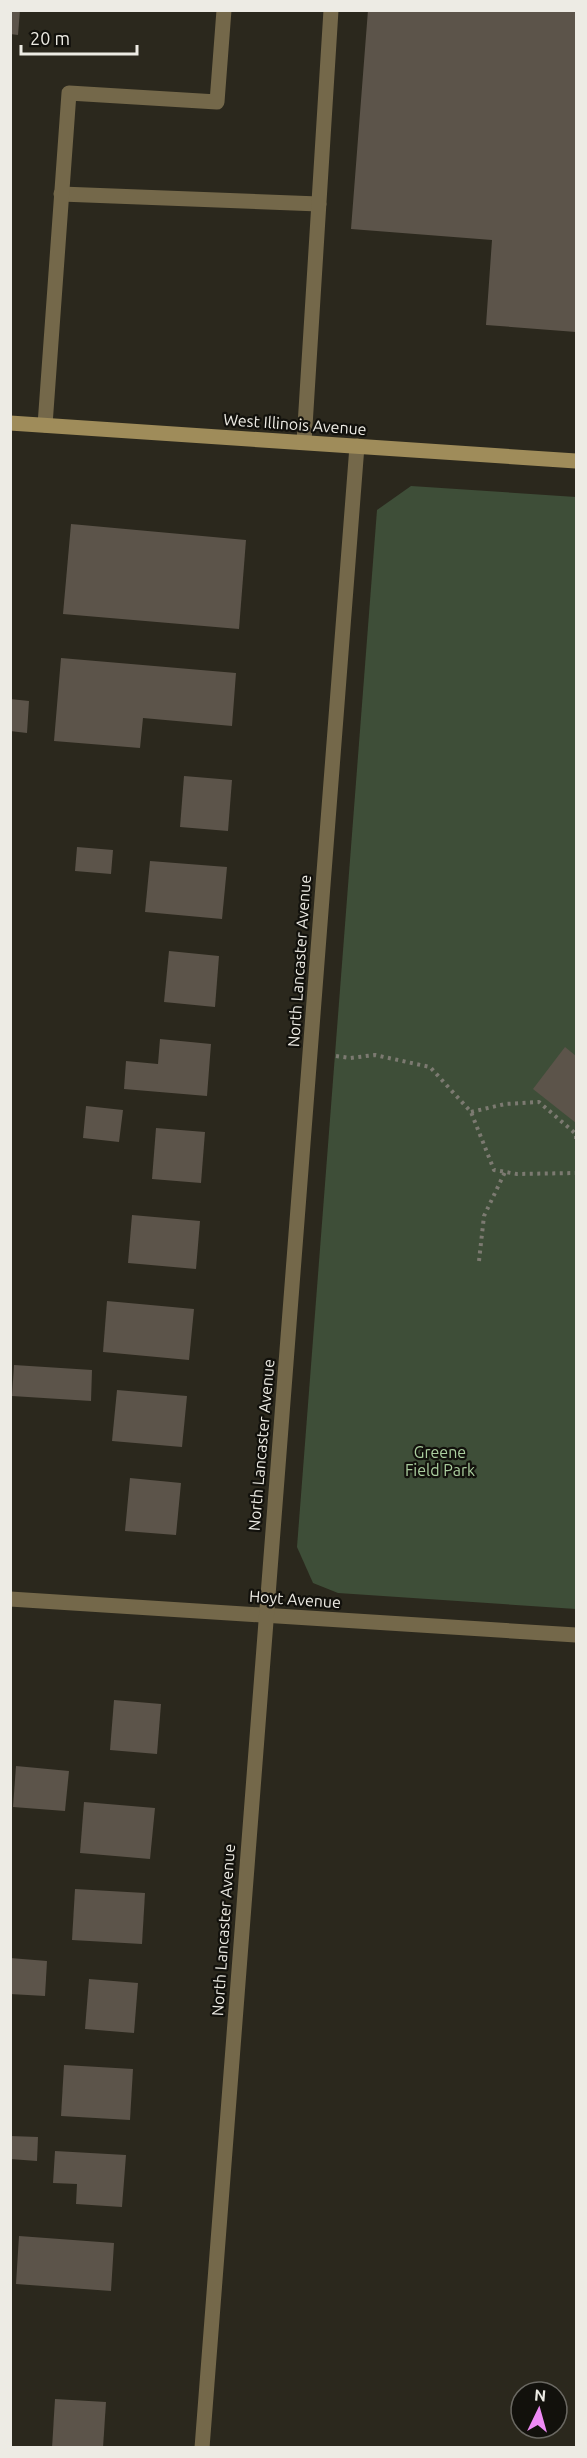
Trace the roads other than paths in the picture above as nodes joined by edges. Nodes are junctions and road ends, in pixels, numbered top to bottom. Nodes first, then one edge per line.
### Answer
1 (224, 10) edge
2 (331, 10) edge
3 (61, 194) junction
4 (319, 204) junction
5 (10, 423) edge
6 (45, 425) junction
7 (304, 442) junction
8 (357, 446) junction
9 (576, 461) edge
10 (10, 1599) edge
11 (265, 1616) junction
12 (576, 1635) edge
13 (202, 2448) edge

1 - 3 street
2 - 4 street
3 - 4 street
3 - 6 street
4 - 7 street
5 - 6 main road, West Illinois Avenue
6 - 7 main road, West Illinois Avenue
7 - 8 main road, West Illinois Avenue
8 - 9 main road, West Illinois Avenue
8 - 11 street, North Lancaster Avenue
10 - 11 street, Hoyt Avenue
11 - 12 street, Hoyt Avenue
11 - 13 street, North Lancaster Avenue

